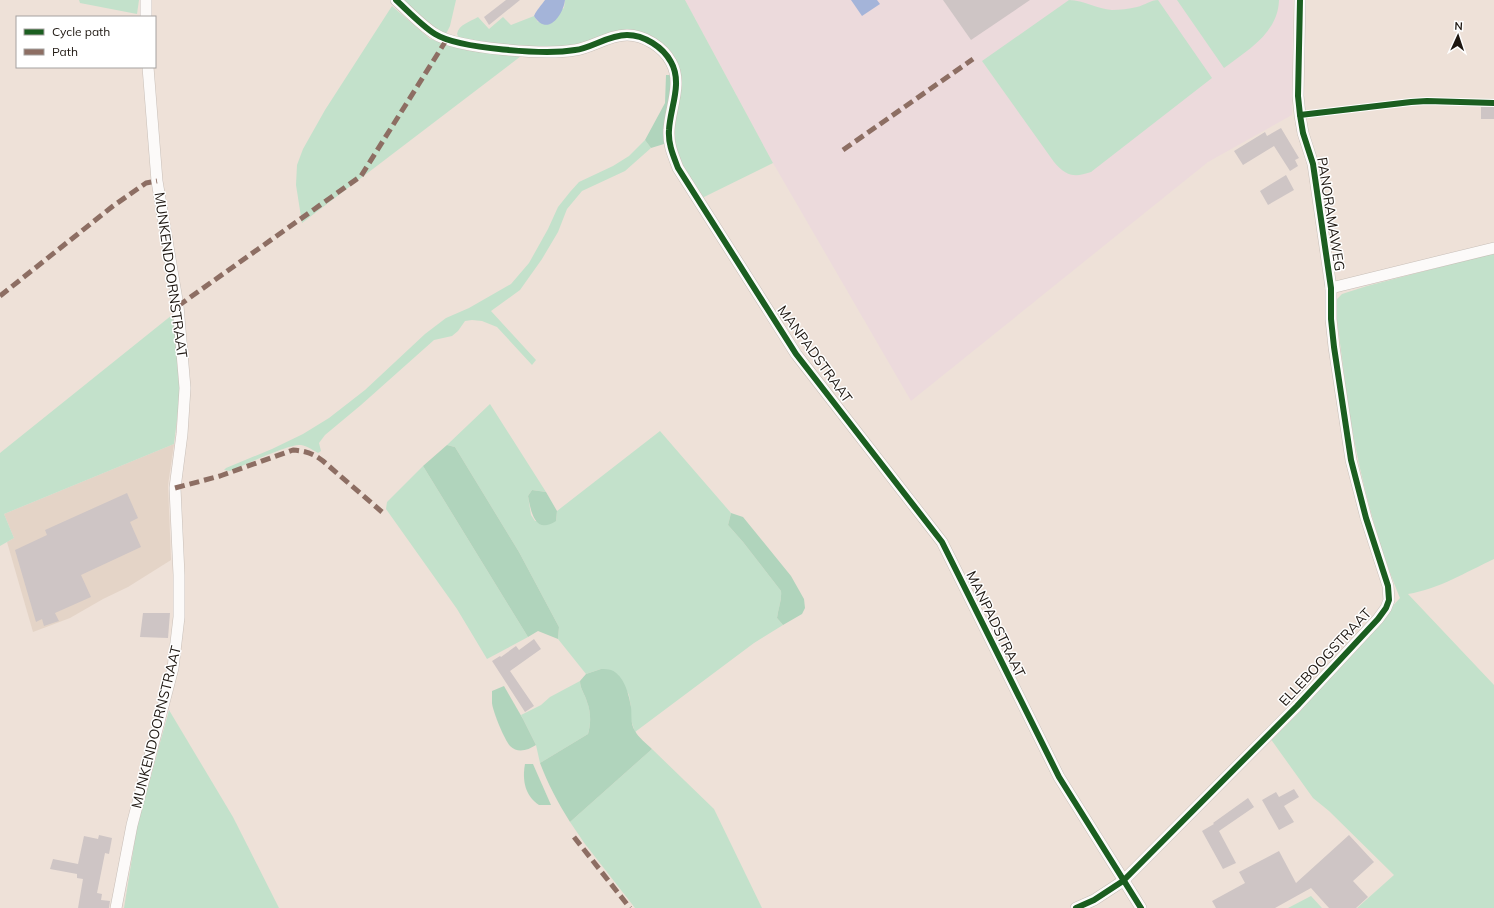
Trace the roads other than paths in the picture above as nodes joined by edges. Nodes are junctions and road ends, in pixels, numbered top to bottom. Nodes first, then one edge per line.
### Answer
1 (146, 0) edge
2 (396, 0) edge
3 (1300, 0) edge
4 (146, 16) edge
5 (148, 68) edge
6 (1494, 248) edge
7 (1330, 288) junction
8 (1123, 881) junction
9 (116, 908) edge
10 (1076, 908) edge
11 (1141, 908) edge

1 - 4 street
2 - 8 street, MANPADSTRAAT
3 - 7 street, PANORAMAWEG
5 - 9 street, MUNKENDOORNSTRAAT
6 - 7 street
7 - 8 street, ELLEBOOGSTRAAT
8 - 10 street, ELLEBOOGSTRAAT
8 - 11 street, MANPADSTRAAT

